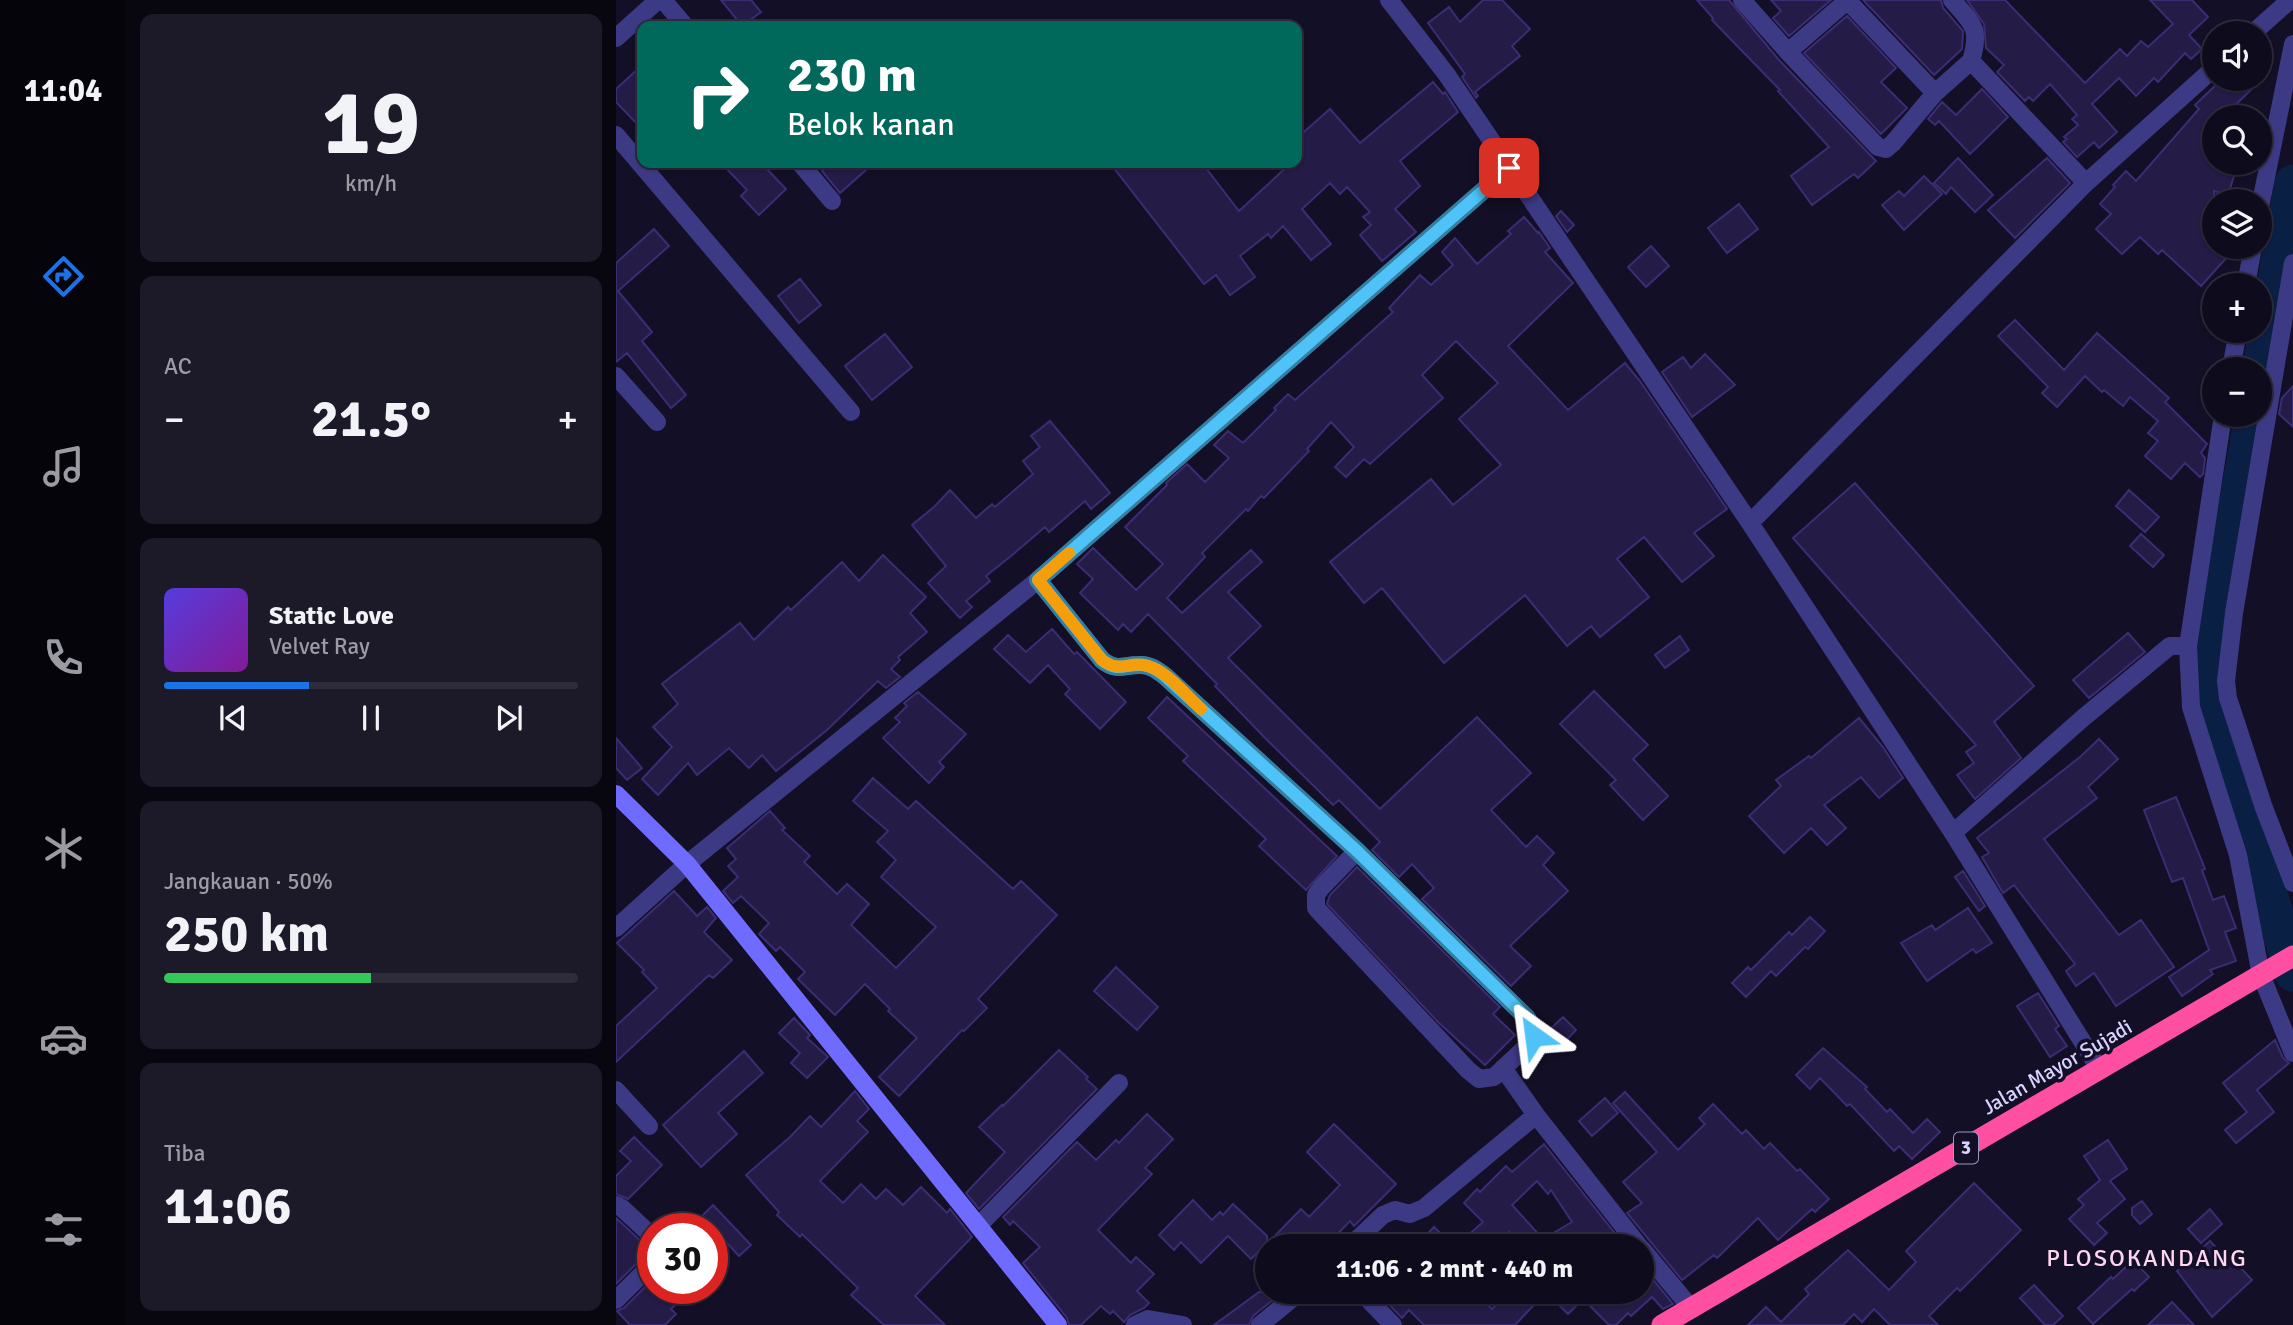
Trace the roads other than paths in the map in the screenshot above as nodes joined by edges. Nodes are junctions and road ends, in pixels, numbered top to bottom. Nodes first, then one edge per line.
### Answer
1 (657, 0) edge
2 (663, 0) edge
3 (1389, 0) edge
4 (1742, 0) edge
5 (1847, 0) edge
6 (1952, 0) edge
7 (2290, 0) edge
8 (681, 21) edge
9 (2266, 21) edge
10 (618, 33) edge
11 (2293, 44) edge
12 (1788, 52) junction
13 (1971, 61) junction
14 (2202, 79) edge
15 (1935, 93) junction
16 (616, 135) edge
17 (637, 160) edge
18 (644, 168) edge
19 (804, 168) edge
20 (1509, 168) junction
21 (2086, 183) junction
22 (2264, 189) edge
23 (832, 201) dead end
24 (2293, 263) edge
25 (616, 376) edge
26 (851, 412) dead end
27 (657, 422) dead end
28 (2220, 427) edge
29 (1750, 523) junction
30 (1038, 580) junction
31 (2188, 646) junction
32 (616, 794) edge
33 (1953, 833) junction
34 (1357, 851) junction
35 (687, 864) junction
36 (2293, 883) edge
37 (616, 928) edge
38 (2293, 956) edge
39 (2265, 973) junction
40 (2293, 1053) edge
41 (1503, 1068) junction
42 (2100, 1070) junction
43 (1119, 1083) dead end
44 (616, 1090) edge
45 (1536, 1115) junction
46 (649, 1126) dead end
47 (616, 1205) edge
48 (637, 1222) edge
49 (978, 1226) junction
50 (1363, 1234) edge
51 (1629, 1234) edge
52 (1654, 1264) edge
53 (637, 1279) edge
54 (616, 1300) edge
55 (1285, 1304) edge
56 (1373, 1304) edge
57 (1691, 1308) junction
58 (1058, 1325) edge
59 (1135, 1325) edge
60 (1183, 1325) edge
61 (1260, 1325) edge
62 (1393, 1325) edge
63 (1662, 1325) edge

1 - 10 street
2 - 8 street
3 - 20 street
4 - 12 street
5 - 12 street
5 - 15 street
6 - 13 street
7 - 9 street
11 - 22 street
12 - 15 street
13 - 15 street
13 - 21 street
14 - 21 street
16 - 17 street
18 - 26 street
19 - 23 street
20 - 29 street
20 - 30 street
21 - 29 street
24 - 36 street
25 - 27 street
28 - 31 street
29 - 33 street
30 - 34 street
30 - 35 street
31 - 33 street
31 - 39 street
32 - 35 street
33 - 42 street
34 - 41 street
34 - 41 street
35 - 37 street
35 - 49 street
38 - 39 highway, Jalan Mayor Sujadi / 3
39 - 40 street
39 - 42 highway, Jalan Mayor Sujadi / 3
41 - 45 street
42 - 57 highway, Jalan Mayor Sujadi / 3
43 - 49 street
44 - 46 street
45 - 50 street
45 - 51 street
47 - 48 street
49 - 58 street
52 - 57 street
53 - 54 street
55 - 61 street
56 - 62 street
57 - 63 highway, Jalan Mayor Sujadi / 3
59 - 60 street

